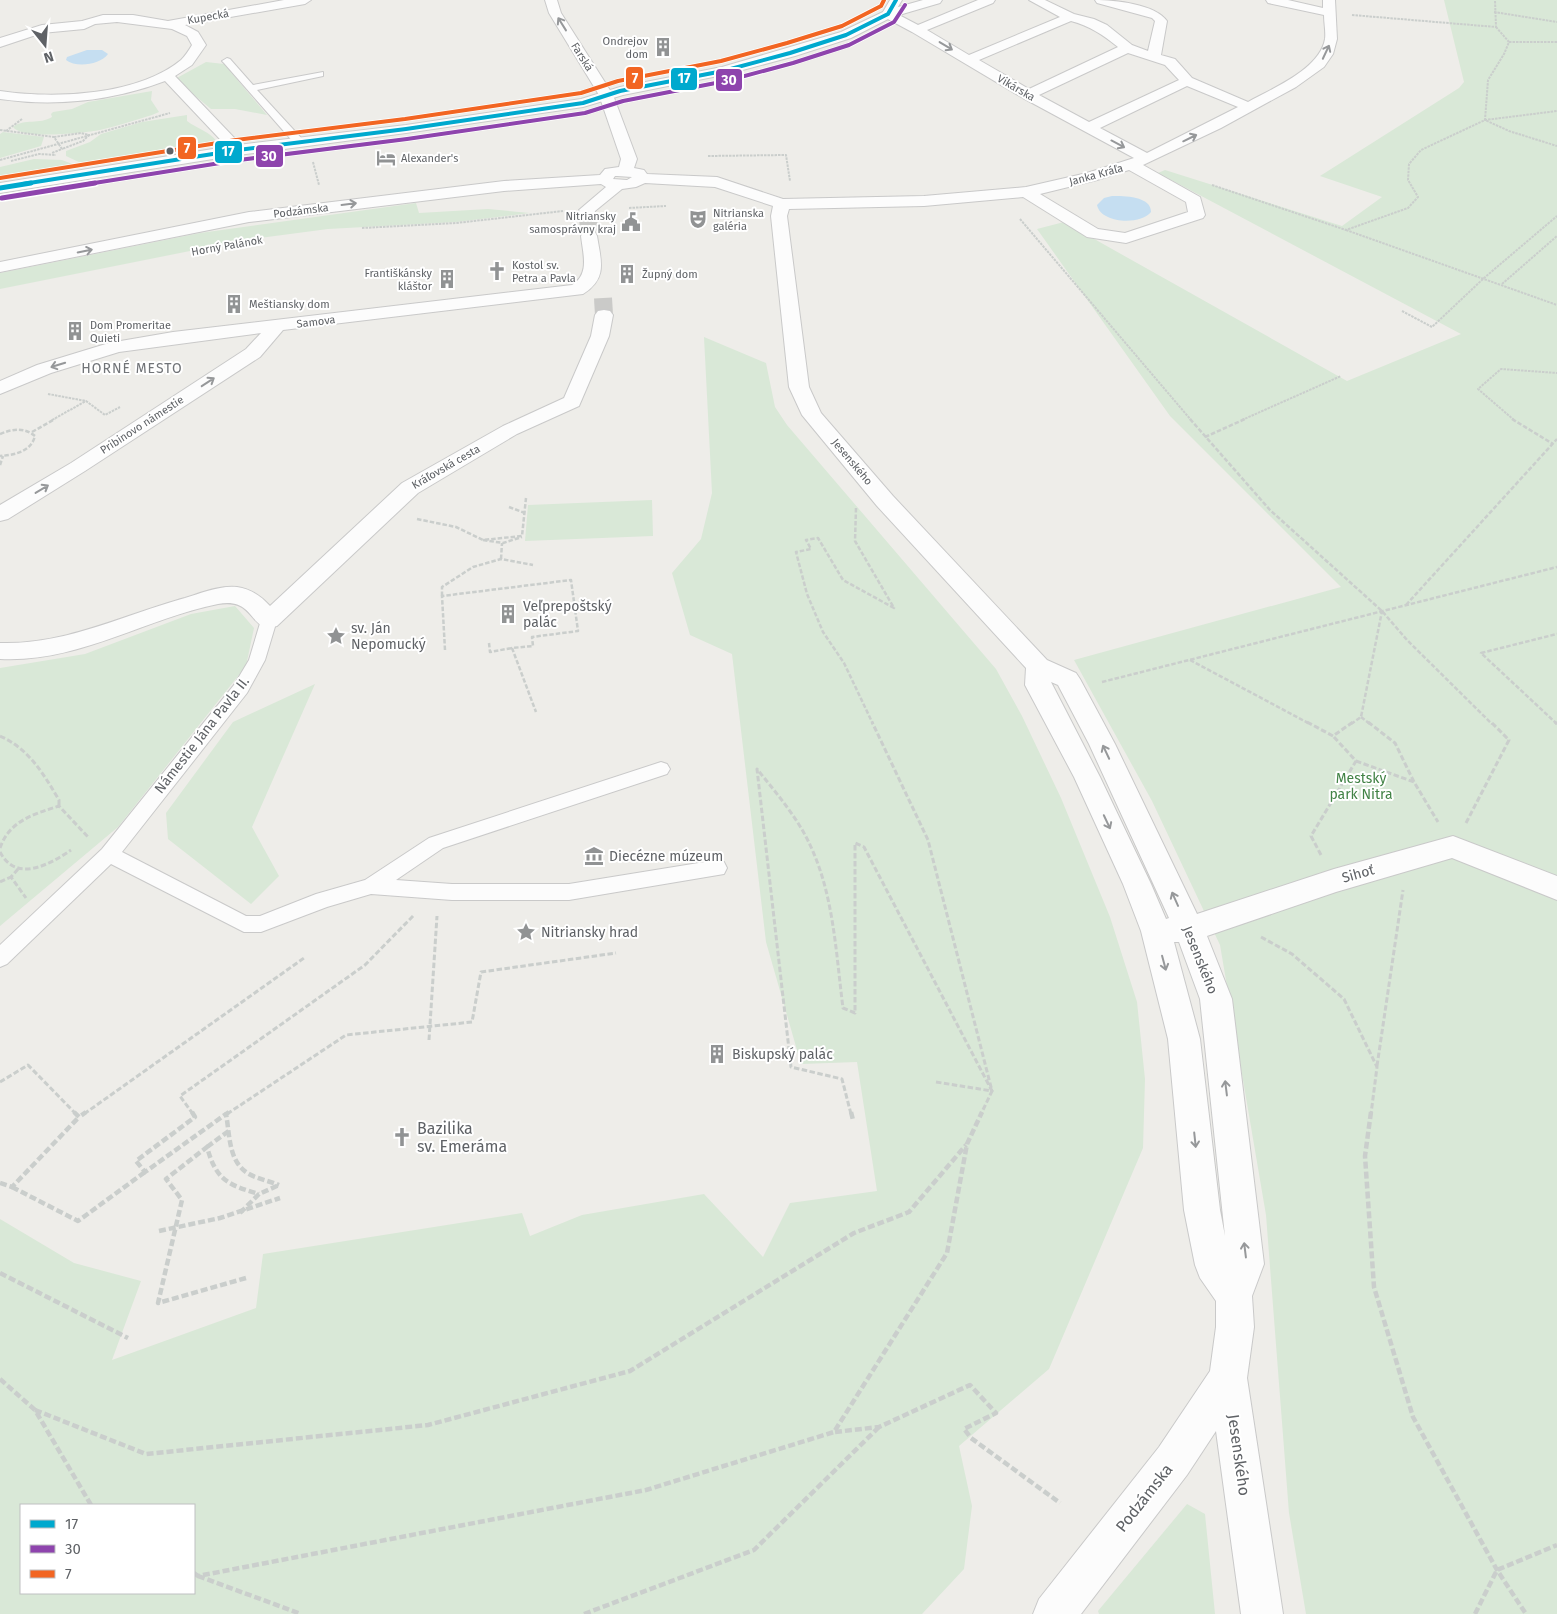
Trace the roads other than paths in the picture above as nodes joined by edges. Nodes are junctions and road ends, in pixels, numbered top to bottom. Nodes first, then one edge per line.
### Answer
1 (305, 0) edge
2 (551, 0) edge
3 (896, 0) edge
4 (909, 0) edge
5 (989, 0) edge
6 (1101, 0) edge
7 (1272, 0) edge
8 (1042, 1) edge
9 (931, 2) edge
10 (130, 6) dead end
11 (1329, 6) edge
12 (888, 14) junction
13 (1070, 17) junction
14 (118, 19) junction
15 (170, 24) junction
16 (923, 27) dead end
17 (1, 42) edge
18 (1127, 48) junction
19 (1154, 56) junction
20 (968, 60) junction
21 (226, 61) dead end
22 (320, 74) dead end
23 (167, 75) junction
24 (1187, 80) junction
25 (251, 88) junction
26 (606, 95) junction
27 (1028, 95) junction
28 (2, 98) edge
29 (1249, 107) junction
30 (1088, 128) junction
31 (299, 142) junction
32 (238, 150) junction
33 (1147, 159) junction
34 (1131, 165) junction
35 (625, 171) junction
36 (642, 178) junction
37 (611, 182) junction
38 (0, 188) edge
39 (1026, 192) junction
40 (786, 196) junction
41 (588, 213) tunnel mouth
42 (589, 236) tunnel mouth
43 (0, 267) edge
44 (604, 315) tunnel mouth
45 (277, 326) junction
46 (0, 388) edge
47 (0, 514) edge
48 (269, 620) junction
49 (0, 651) edge
50 (1038, 666) junction
51 (661, 769) dead end
52 (109, 854) junction
53 (717, 868) dead end
54 (371, 886) junction
55 (1557, 888) edge
56 (1188, 929) junction
57 (1156, 931) junction
58 (0, 958) edge
59 (1234, 1296) junction
60 (1228, 1378) junction
61 (1054, 1614) edge
62 (1262, 1614) edge

1 - 15 street, Kupecká
26 -> 2 street, Farská
3 - 12 street
4 - 9 street
5 - 16 street
6 - 19 street
7 - 11 street
8 - 13 street
9 - 12 street
10 - 14 street
29 -> 11 street, Janka Kráľa
12 -> 20 street, Vikárska
12 - 26 street
13 - 18 street
13 - 20 street
14 - 15 street
14 - 17 street
15 - 23 street
18 - 19 street
18 - 27 street
19 - 24 street
20 - 27 street, Vikárska
21 - 25 lane
22 - 25 lane
23 - 28 street
23 - 32 street
24 - 29 street
24 - 30 street
25 - 31 lane
26 - 31 street
26 - 35 street, Farská
27 - 30 street, Vikárska
33 -> 29 street, Janka Kráľa
30 -> 33 street, Vikárska
31 - 32 street
32 - 38 street
33 - 34 street, Janka Kráľa
34 - 39 street, Janka Kráľa
34 - 39 street
35 - 36 street
35 - 37 street
36 - 37 street
36 - 40 street, Janka Kráľa
37 - 41 street
43 -> 37 street, Podzámska
39 - 40 street, Janka Kráľa
40 - 50 street, Jesenského
42 - 45 street, Samova
44 - 48 street, Kráľovská cesta
45 -> 46 street, Samova
47 -> 45 street, Pribinovo námestie
48 - 49 street
48 - 52 lane, Námestie Jána Pavla II.
56 -> 50 street, Jesenského
50 -> 57 street
51 - 54 lane
52 - 54 lane
52 - 58 lane, Námestie Jána Pavla II.
53 - 54 lane
55 - 56 street, Sihoť
56 - 57 street, Sihoť
59 -> 56 street, Jesenského
57 -> 59 street
59 - 60 street, Jesenského
60 - 61 street, Podzámska
60 - 62 street, Jesenského

